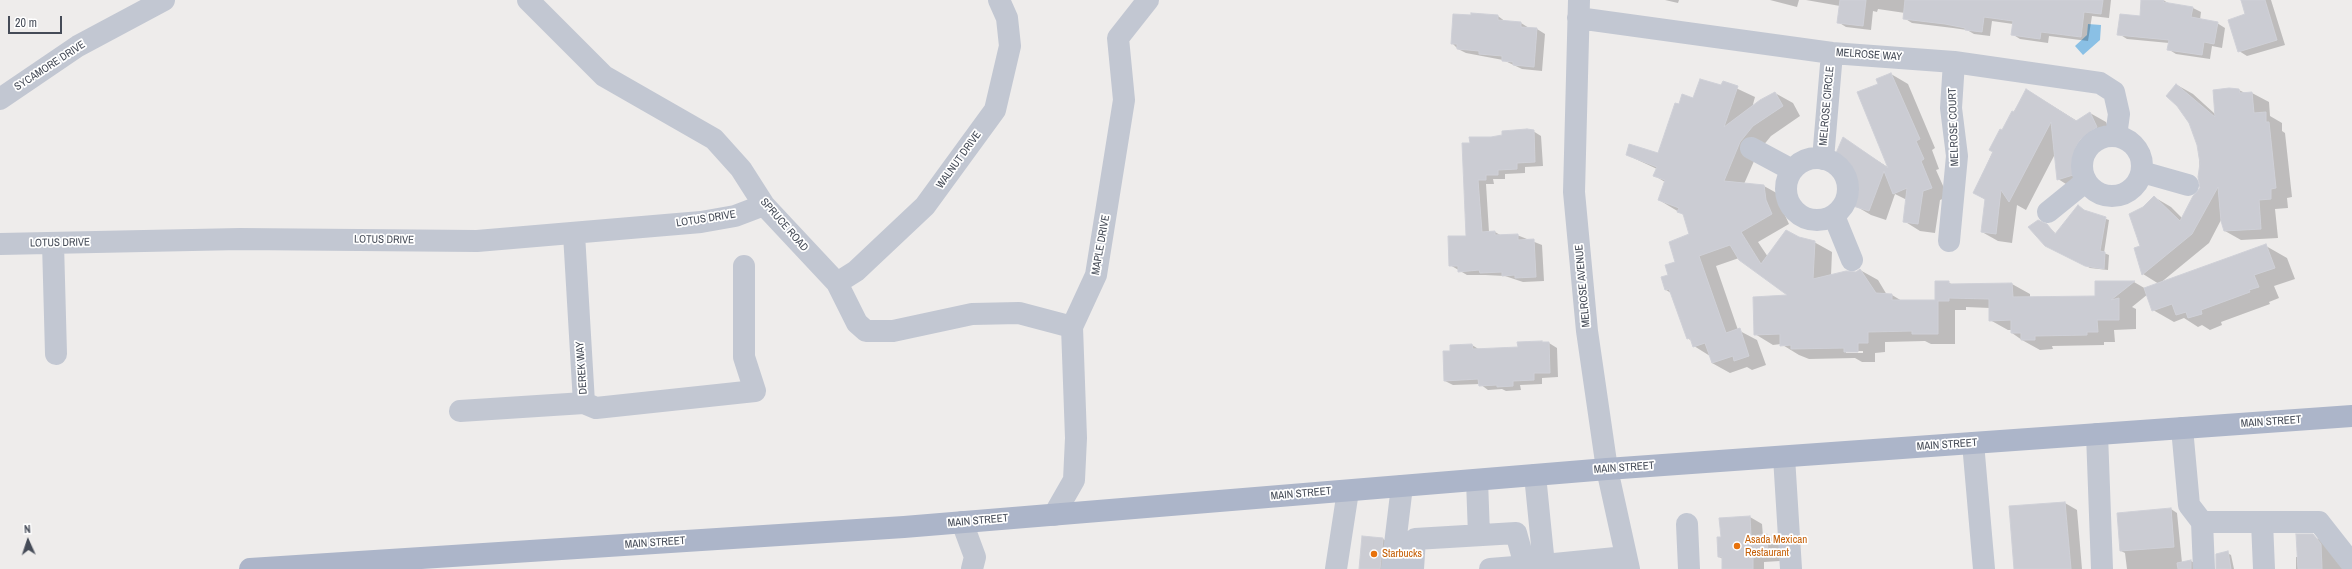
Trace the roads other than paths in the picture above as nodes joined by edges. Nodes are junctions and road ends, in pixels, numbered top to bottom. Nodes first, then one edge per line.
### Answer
1 (164, 0) edge
2 (528, 0) edge
3 (998, 0) edge
4 (1148, 0) edge
5 (1579, 9) edge
6 (1832, 53) junction
7 (1954, 62) junction
8 (0, 98) edge
9 (2116, 136) junction
10 (1751, 148) dead end
11 (1823, 159) junction
12 (1792, 170) junction
13 (2142, 172) junction
14 (2085, 182) junction
15 (2188, 186) dead end
16 (764, 205) junction
17 (2048, 212) dead end
18 (1834, 216) junction
19 (574, 234) junction
20 (1949, 241) dead end
21 (53, 243) junction
22 (0, 244) edge
23 (1852, 260) dead end
24 (744, 266) dead end
25 (837, 283) junction
26 (1072, 327) junction
27 (56, 354) dead end
28 (584, 403) junction
29 (460, 411) dead end
30 (2352, 416) edge
31 (2182, 428) junction
32 (2097, 434) junction
33 (1973, 443) junction
34 (1784, 457) junction
35 (1607, 469) junction
36 (1535, 475) junction
37 (1477, 480) junction
38 (1402, 486) junction
39 (1348, 490) junction
40 (1054, 515) junction
41 (962, 522) junction
42 (2202, 522) junction
43 (2262, 522) junction
44 (1687, 524) dead end
45 (1479, 535) junction
46 (1627, 563) edge
47 (2352, 564) edge
48 (1532, 567) edge
49 (250, 569) edge
50 (972, 569) edge
51 (1336, 569) edge
52 (1392, 569) edge
53 (1413, 569) edge
54 (1490, 569) edge
55 (1689, 569) edge
56 (1790, 569) edge
57 (1984, 569) edge
58 (2102, 569) edge
59 (2204, 569) edge
60 (2264, 569) edge

1 - 8 street, SYCAMORE DRIVE
2 - 16 street, SPRUCE ROAD
3 - 25 street, WALNUT DRIVE
4 - 26 street, MAPLE DRIVE
5 - 6 street, MELROSE WAY
5 - 35 street, MELROSE AVENUE
6 - 7 street, MELROSE WAY
6 - 11 street, MELROSE CIRCLE
7 - 9 street, MELROSE WAY
7 - 20 street, MELROSE COURT
9 - 13 street
9 - 14 street
10 - 12 street
11 - 12 street, MELROSE CIRCLE
11 - 18 street, MELROSE CIRCLE
12 - 18 street
13 - 14 street
13 - 15 street
14 - 17 street
16 - 19 street, LOTUS DRIVE
16 - 25 street, SPRUCE ROAD
18 - 23 street
19 - 21 street, LOTUS DRIVE
19 - 28 street, DEREK WAY
21 - 22 street, LOTUS DRIVE
21 - 27 street
24 - 28 street, DEREK WAY
25 - 26 street, SPRUCE ROAD
26 - 40 street, MAPLE DRIVE
28 - 29 street
30 - 31 main road, MAIN STREET
31 - 32 main road, MAIN STREET
31 - 42 street
32 - 33 main road, MAIN STREET
32 - 58 street
33 - 34 main road, MAIN STREET
33 - 57 street
34 - 35 main road, MAIN STREET
34 - 56 street
35 - 36 main road, MAIN STREET
35 - 46 street, MELROSE AVENUE
36 - 37 main road, MAIN STREET
36 - 48 street
37 - 38 main road, MAIN STREET
37 - 45 street
38 - 39 main road, MAIN STREET
38 - 52 street
39 - 40 main road, MAIN STREET
39 - 51 street
40 - 41 main road, MAIN STREET
41 - 49 main road, MAIN STREET
41 - 50 street
42 - 43 street
42 - 59 street
43 - 47 street
43 - 60 street
44 - 55 street
45 - 48 street
45 - 53 street
46 - 48 street
48 - 54 street

